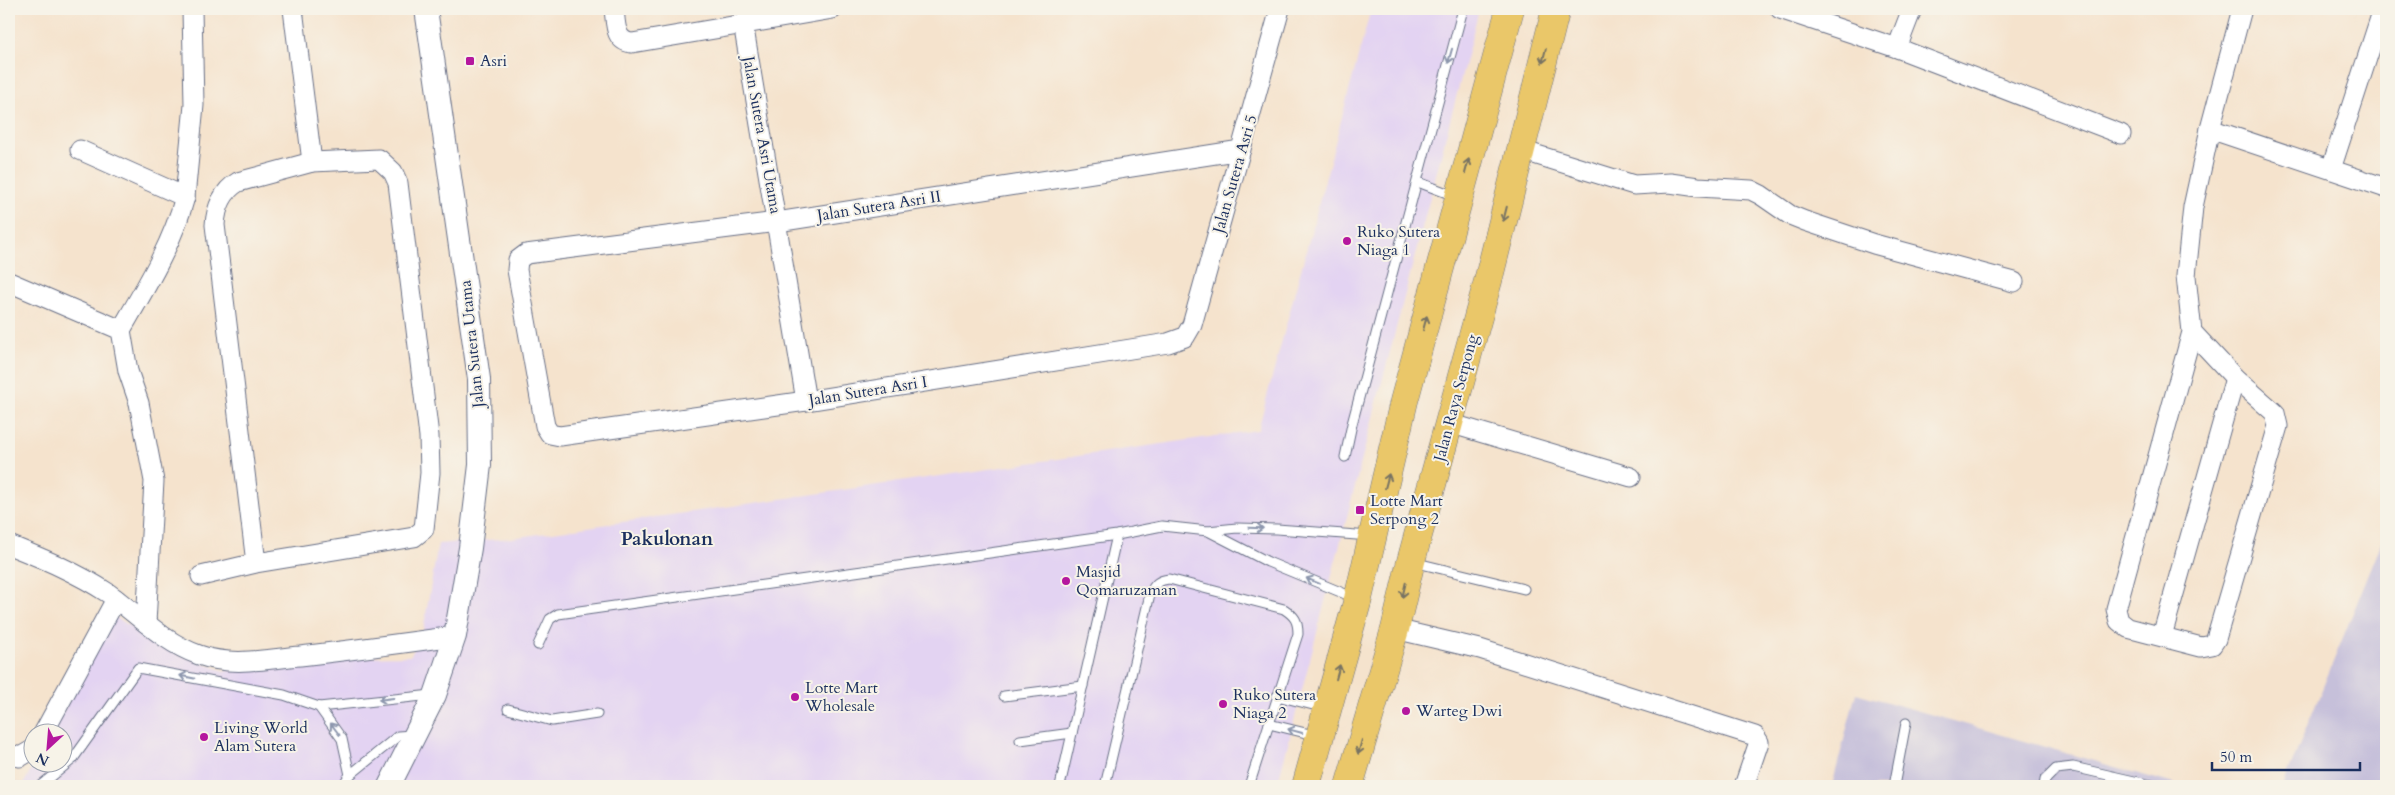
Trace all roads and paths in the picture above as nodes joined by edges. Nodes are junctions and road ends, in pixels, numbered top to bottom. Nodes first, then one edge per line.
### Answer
1 (293, 9) edge
2 (426, 9) edge
3 (614, 9) edge
4 (833, 9) edge
5 (1280, 9) edge
6 (1463, 9) edge
7 (1510, 9) edge
8 (1556, 9) edge
9 (1912, 9) edge
10 (2242, 9) edge
11 (2383, 9) edge
12 (189, 10) edge
13 (1787, 10) edge
14 (743, 23) junction
15 (1897, 48) junction
16 (2210, 129) junction
17 (2120, 134) dead end
18 (80, 150) dead end
19 (1241, 150) junction
20 (1521, 150) junction
21 (312, 162) junction
22 (2331, 169) junction
23 (1418, 182) junction
24 (2386, 188) edge
25 (185, 197) junction
26 (1459, 197) junction
27 (777, 222) junction
28 (9, 282) edge
29 (2014, 282) dead end
30 (121, 330) junction
31 (2192, 332) junction
32 (1185, 337) joint
33 (2235, 378) junction
34 (806, 401) junction
35 (1449, 423) junction
36 (550, 434) joint
37 (1346, 457) dead end
38 (1630, 477) dead end
39 (1208, 531) junction
40 (1118, 535) junction
41 (1372, 536) junction
42 (9, 545) edge
43 (1411, 561) junction
44 (256, 562) junction
45 (201, 576) dead end
46 (1524, 589) dead end
47 (116, 599) junction
48 (1358, 600) junction
49 (146, 623) junction
50 (1395, 629) junction
51 (455, 636) junction
52 (2162, 636) junction
53 (538, 644) dead end
54 (1083, 686) junction
55 (435, 695) junction
56 (1004, 696) dead end
57 (1276, 696) junction
58 (318, 707) junction
59 (508, 709) dead end
60 (1328, 709) junction
61 (597, 714) dead end
62 (49, 722) edge
63 (1906, 723) dead end
64 (1269, 724) junction
65 (1072, 733) junction
66 (414, 737) junction
67 (1320, 737) junction
68 (1020, 740) dead end
69 (380, 752) junction
70 (9, 754) edge
71 (22, 756) edge
72 (350, 775) junction
73 (40, 786) edge
74 (342, 786) edge
75 (389, 786) edge
76 (1060, 786) edge
77 (1104, 786) edge
78 (1249, 786) edge
79 (1306, 786) edge
80 (1349, 786) edge
81 (1744, 786) edge
82 (1894, 786) edge
83 (2044, 786) edge
84 (2156, 786) edge

1 - 21 street
2 - 51 street, Jalan Sutera Utama
3 - 14 street
4 - 14 street
5 - 19 street, Jalan Sutera Asri 5
6 -> 23 lane
26 -> 7 main road
8 -> 20 main road, Jalan Raya Serpong
9 - 15 street
10 - 16 street
11 - 22 street
12 - 25 street
13 - 15 street
14 - 27 street, Jalan Sutera Asri Utama
15 - 17 street
16 - 22 street
16 - 31 street
18 - 25 street
19 - 27 street, Jalan Sutera Asri II
19 - 32 street, Jalan Sutera Asri 5
20 - 29 street
20 -> 35 main road, Jalan Raya Serpong
21 - 44 street
21 - 44 street
22 - 24 street
23 - 26 lane
23 - 37 lane
25 - 30 street
41 -> 26 main road
27 - 34 street, Jalan Sutera Asri Utama
27 - 36 street, Jalan Sutera Asri II
28 - 30 street
30 - 49 street
31 - 33 street
31 - 52 street
32 - 34 street, Jalan Sutera Asri I
33 - 52 street
33 - 52 street
34 - 36 street, Jalan Sutera Asri I
35 - 38 street
35 - 43 main road, Jalan Raya Serpong
39 - 40 lane
39 -> 41 lane
48 -> 39 lane
40 - 53 lane
40 - 54 lane
41 - 48 main road
42 - 47 street
43 - 46 lane
43 -> 50 main road, Jalan Raya Serpong
44 - 45 street
47 - 49 street
47 - 62 street
60 -> 48 main road
49 - 51 street
50 -> 80 main road, Jalan Raya Serpong
50 - 81 street
51 - 55 street, Jalan Sutera Utama
54 - 56 lane
54 - 65 lane
55 -> 58 lane
55 - 66 street, Jalan Sutera Utama
57 - 60 lane
57 - 64 lane
57 - 77 lane
72 -> 58 lane
58 -> 73 lane
59 - 61 lane
60 - 67 main road
63 - 82 lane
67 -> 64 lane
64 - 78 lane
65 - 68 lane
65 - 76 lane
66 - 69 lane
66 - 69 lane
66 - 75 street, Jalan Sutera Utama
67 - 79 main road
69 - 72 lane
70 - 71 street
72 - 74 lane
83 - 84 lane

